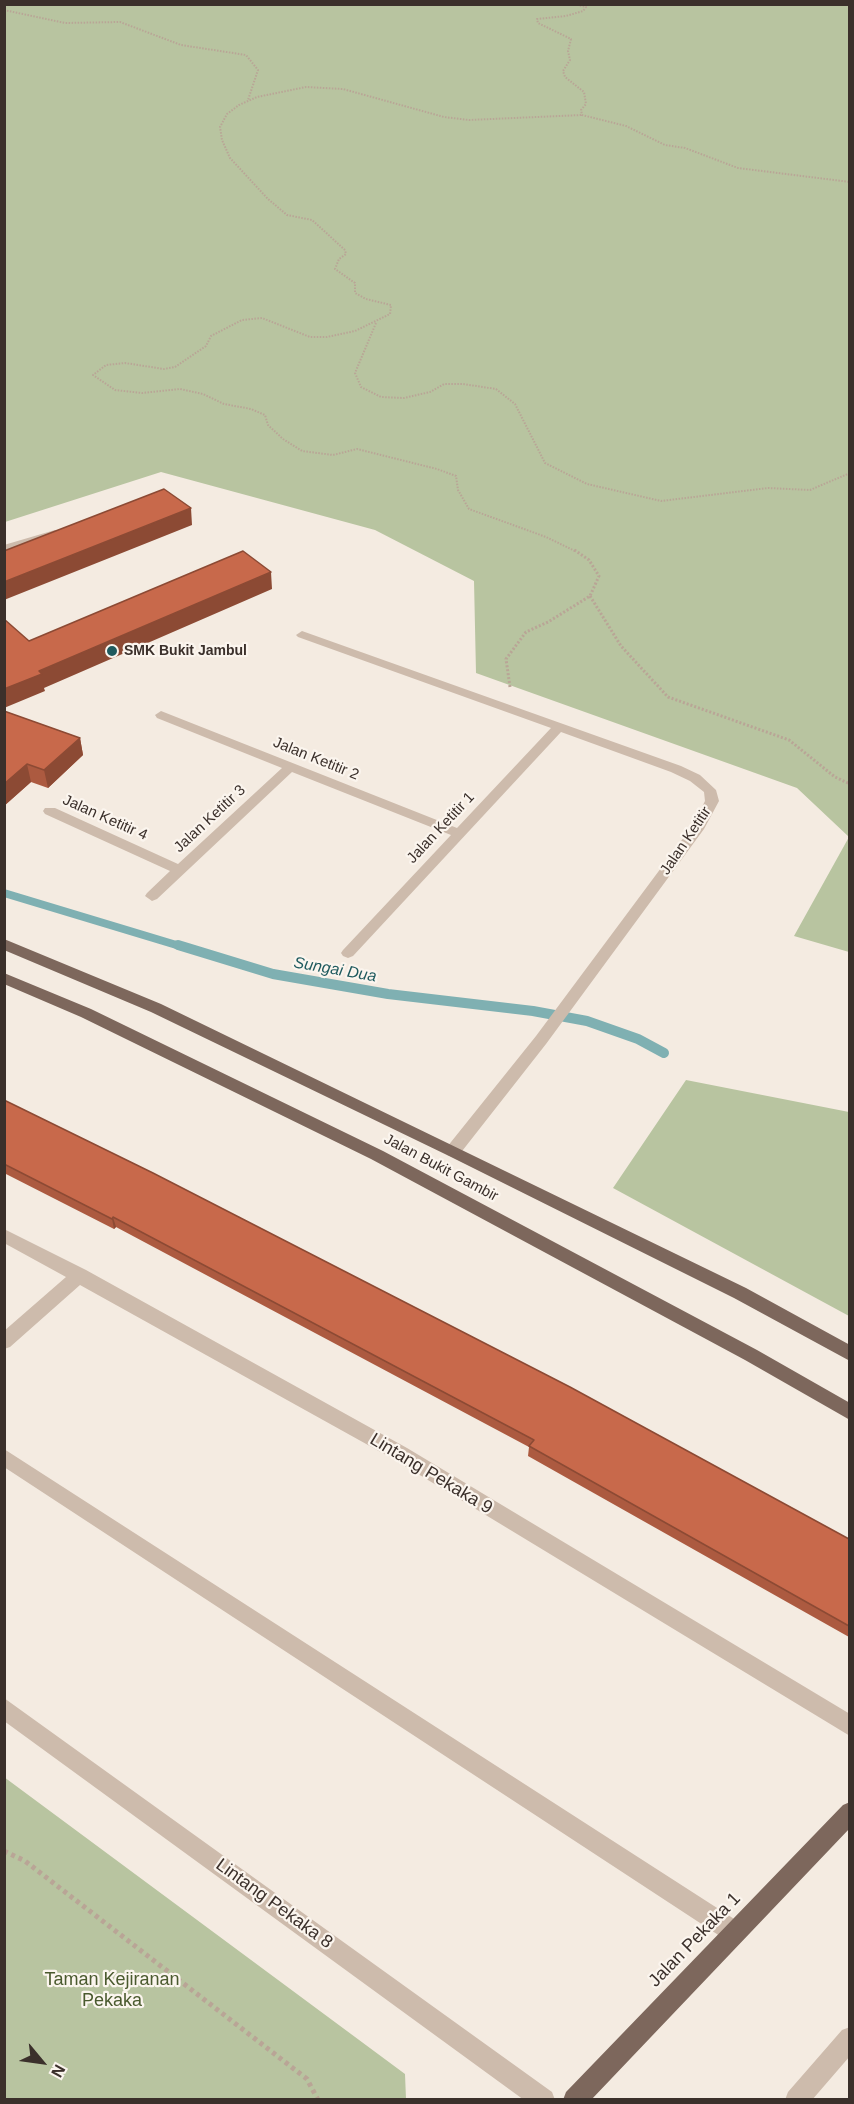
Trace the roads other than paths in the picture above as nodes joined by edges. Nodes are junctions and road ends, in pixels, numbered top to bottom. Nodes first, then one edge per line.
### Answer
1 (70, 528) edge
2 (4, 549) edge
3 (302, 635) dead end
4 (161, 715) dead end
5 (559, 727) junction
6 (290, 766) junction
7 (50, 811) dead end
8 (458, 833) junction
9 (180, 870) junction
10 (152, 896) dead end
11 (4, 944) edge
12 (348, 953) dead end
13 (4, 978) edge
14 (453, 1150) junction
15 (4, 1235) edge
16 (80, 1275) junction
17 (4, 1342) edge
18 (849, 1354) edge
19 (849, 1412) edge
20 (4, 1457) edge
21 (4, 1708) edge
22 (849, 1726) edge
23 (849, 1812) edge
24 (734, 1932) junction
25 (849, 2038) edge
26 (544, 2100) edge
27 (574, 2100) edge
28 (796, 2100) edge

1 - 2 street
3 - 5 street, Jalan Ketitir
4 - 6 street, Jalan Ketitir 2
5 - 8 street, Jalan Ketitir 1
5 - 14 street, Jalan Ketitir
6 - 8 street, Jalan Ketitir 2
6 - 9 street, Jalan Ketitir 3
7 - 9 street, Jalan Ketitir 4
8 - 12 street, Jalan Ketitir 1
9 - 10 street, Jalan Ketitir 3
11 - 14 main road, Jalan Bukit Gambir
13 - 19 main road, Jalan Bukit Gambir
14 - 18 main road, Jalan Bukit Gambir
15 - 16 street, Lintang Pekaka 9
16 - 17 street
16 - 22 street, Lintang Pekaka 9
20 - 24 street
21 - 26 street, Lintang Pekaka 8
23 - 24 main road, Jalan Pekaka 1
24 - 27 main road, Jalan Pekaka 1
25 - 28 street

